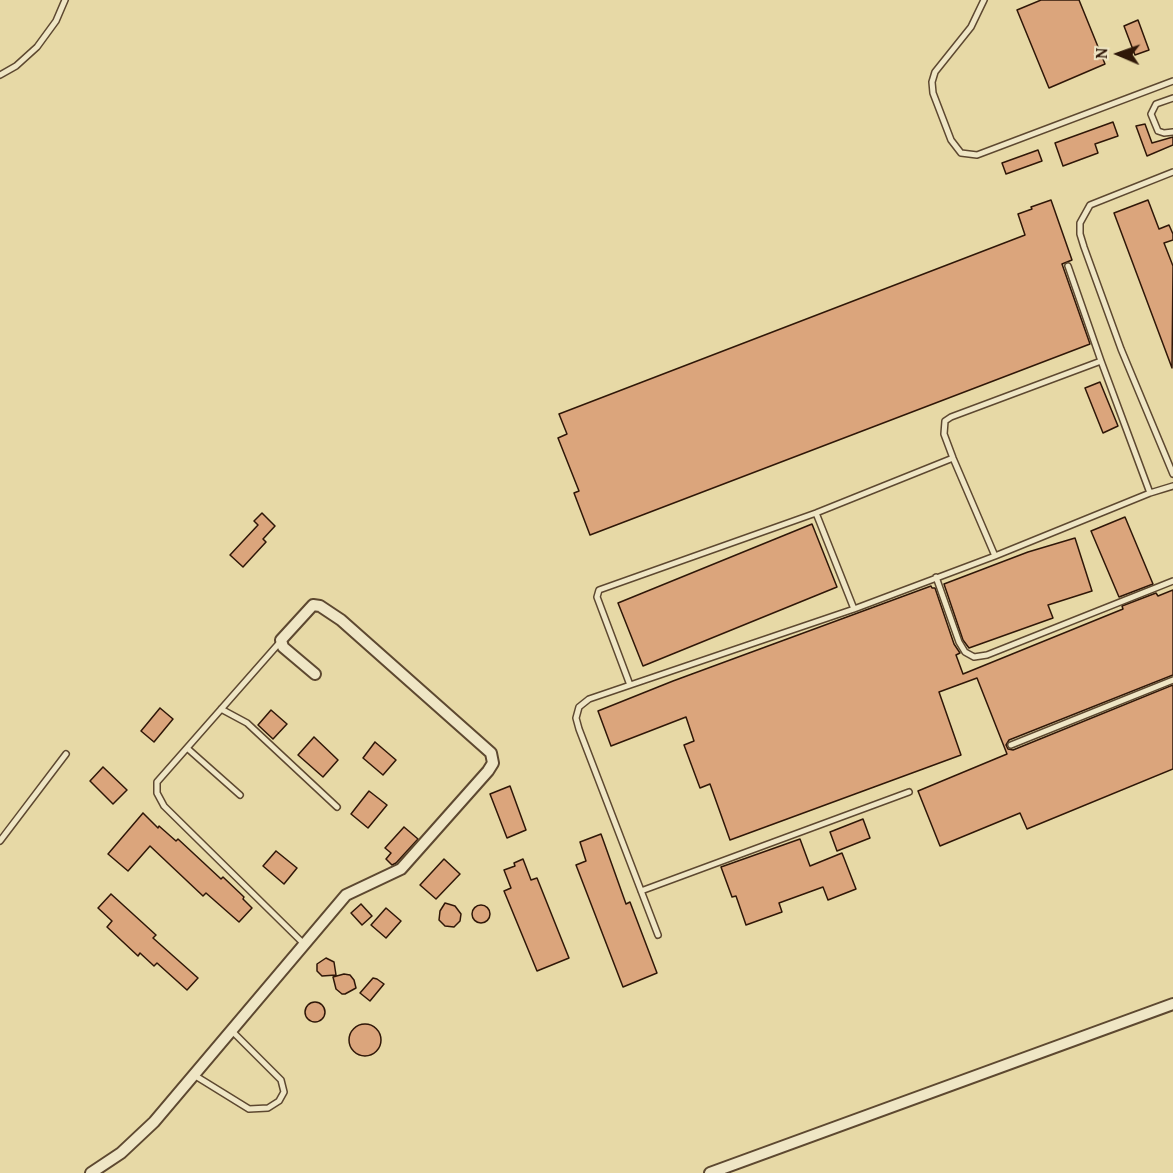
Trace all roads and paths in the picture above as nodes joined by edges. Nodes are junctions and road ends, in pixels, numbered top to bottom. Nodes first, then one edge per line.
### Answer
1 (65, 0) edge
2 (984, 0) edge
3 (0, 75) edge
4 (1173, 81) edge
5 (1173, 98) edge
6 (1173, 132) edge
7 (1173, 172) edge
8 (1068, 266) dead end
9 (1101, 361) junction
10 (952, 458) junction
11 (1173, 474) edge
12 (1173, 486) edge
13 (1150, 492) junction
14 (816, 513) junction
15 (995, 556) junction
16 (936, 577) junction
17 (1173, 581) edge
18 (854, 609) junction
19 (281, 640) junction
20 (315, 674) dead end
21 (1173, 680) edge
22 (630, 685) junction
23 (221, 709) junction
24 (1011, 745) dead end
25 (187, 748) junction
26 (66, 754) dead end
27 (909, 792) dead end
28 (240, 795) dead end
29 (337, 807) dead end
30 (0, 841) edge
31 (641, 891) junction
32 (658, 935) dead end
33 (304, 944) junction
34 (1173, 1004) edge
35 (230, 1029) junction
36 (193, 1074) junction
37 (91, 1173) edge
38 (710, 1173) edge

1 - 3 lane
2 - 4 lane
5 - 6 lane
7 - 11 lane
8 - 9 lane
9 - 10 lane
9 - 13 lane
10 - 14 lane
10 - 15 lane
12 - 13 lane
13 - 15 lane
14 - 18 lane
14 - 22 lane
15 - 16 lane
16 - 17 lane
16 - 18 lane
18 - 22 lane
19 - 20 street
19 - 23 lane
19 - 33 street
21 - 24 lane
22 - 31 lane
23 - 25 lane
23 - 29 lane
25 - 28 lane
25 - 33 lane
26 - 30 lane
27 - 31 lane
31 - 32 lane
33 - 35 street
34 - 38 street
35 - 36 street
35 - 36 lane
36 - 37 street

